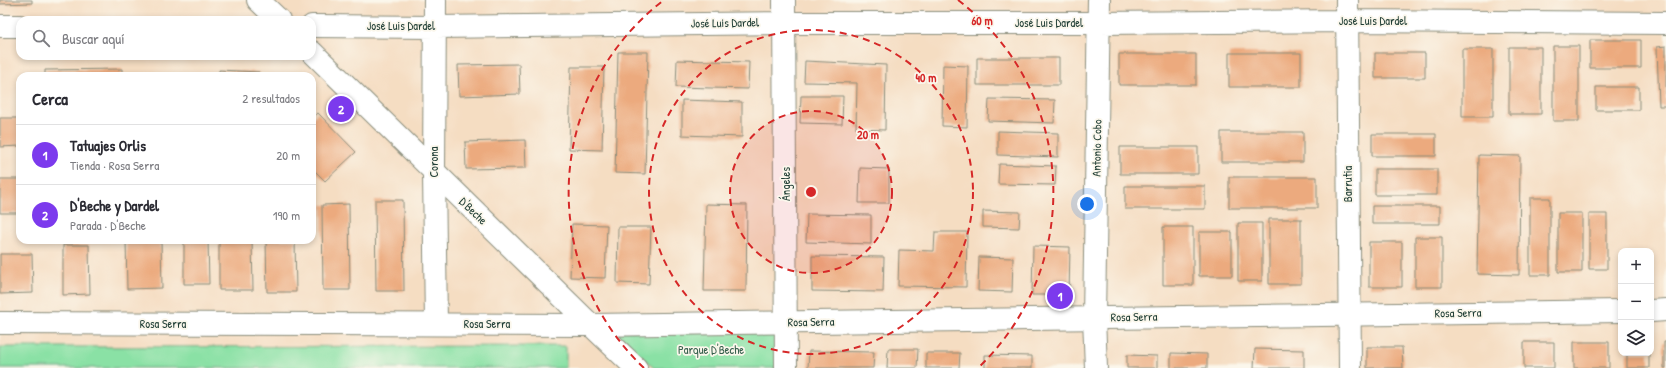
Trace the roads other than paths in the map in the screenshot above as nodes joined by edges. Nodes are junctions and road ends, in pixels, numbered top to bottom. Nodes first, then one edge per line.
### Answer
1 (258, 0) edge
2 (435, 0) edge
3 (784, 0) edge
4 (1099, 0) edge
5 (1347, 10) edge
6 (275, 16) edge
7 (784, 23) junction
8 (1099, 23) junction
9 (1666, 23) edge
10 (0, 26) edge
11 (16, 26) edge
12 (316, 26) edge
13 (435, 27) junction
14 (316, 56) edge
15 (434, 173) junction
16 (1666, 310) edge
17 (1618, 311) edge
18 (1654, 311) edge
19 (1349, 315) junction
20 (1094, 318) junction
21 (787, 322) junction
22 (0, 323) edge
23 (436, 324) junction
24 (591, 325) junction
25 (636, 368) edge
26 (786, 368) edge
27 (1096, 368) edge
28 (1350, 368) edge

1 - 6 street
2 - 13 street, Corona
3 - 7 street, Ángeles
4 - 8 street, Antonio Cobo
5 - 8 street, José Luis Dardel
5 - 9 street, José Luis Dardel
5 - 19 street, Barrutia
7 - 8 street, José Luis Dardel
7 - 13 street, José Luis Dardel
7 - 21 street, Ángeles
8 - 20 street, Antonio Cobo
10 - 11 street
12 - 13 street, José Luis Dardel
13 - 15 street, Corona
14 - 15 street, D'Beche
15 - 23 street, Corona
15 - 24 street, D'Beche
16 - 18 street
17 - 19 street, Rosa Serra
19 - 20 street, Rosa Serra
19 - 28 street, Barrutia
20 - 21 street, Rosa Serra
20 - 27 street, Antonio Cobo
21 - 24 street, Rosa Serra
21 - 26 street, Ángeles
22 - 23 street, Rosa Serra
23 - 24 street, Rosa Serra
24 - 25 street, D'Beche

